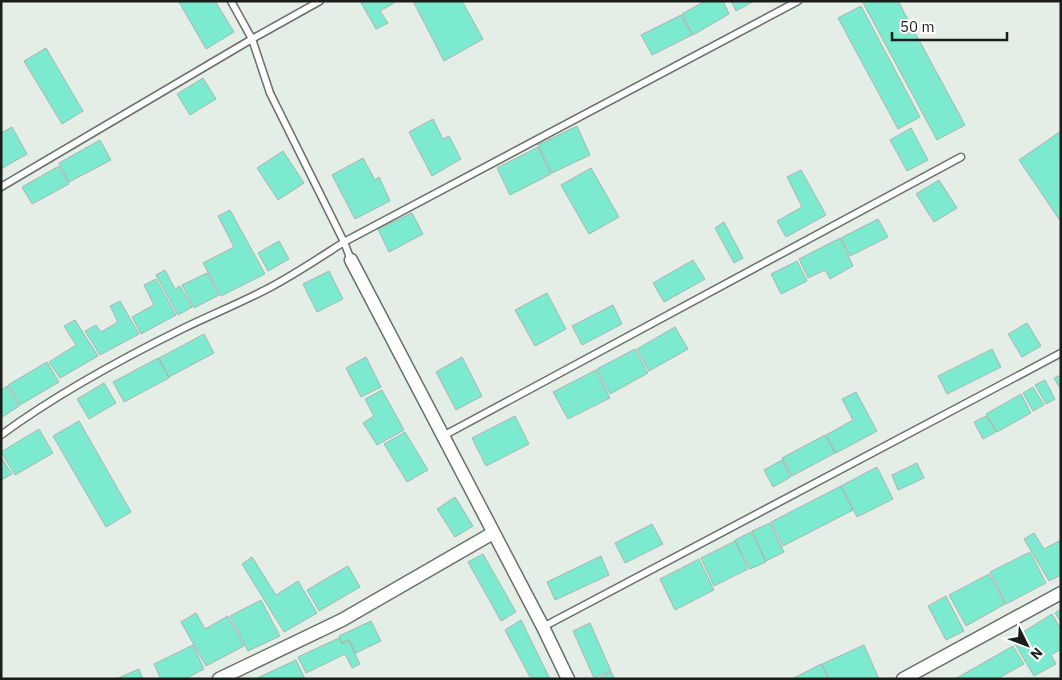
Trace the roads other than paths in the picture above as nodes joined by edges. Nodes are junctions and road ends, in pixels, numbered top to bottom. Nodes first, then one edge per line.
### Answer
1 (231, 1) edge
2 (320, 1) edge
3 (798, 1) edge
4 (252, 39) junction
5 (961, 158) dead end
6 (1, 187) edge
7 (344, 242) junction
8 (350, 260) joint
9 (1061, 353) edge
10 (1, 435) edge
11 (443, 436) junction
12 (493, 533) junction
13 (1061, 593) edge
14 (543, 627) junction
15 (219, 679) edge
16 (568, 679) edge
17 (903, 679) edge

1 - 4 lane
2 - 4 lane
3 - 7 lane
4 - 6 lane
4 - 7 lane
5 - 11 lane
7 - 8 lane
7 - 10 lane
8 - 11 street
9 - 14 lane
11 - 12 street
12 - 14 street
12 - 15 street
13 - 17 street
14 - 16 street

